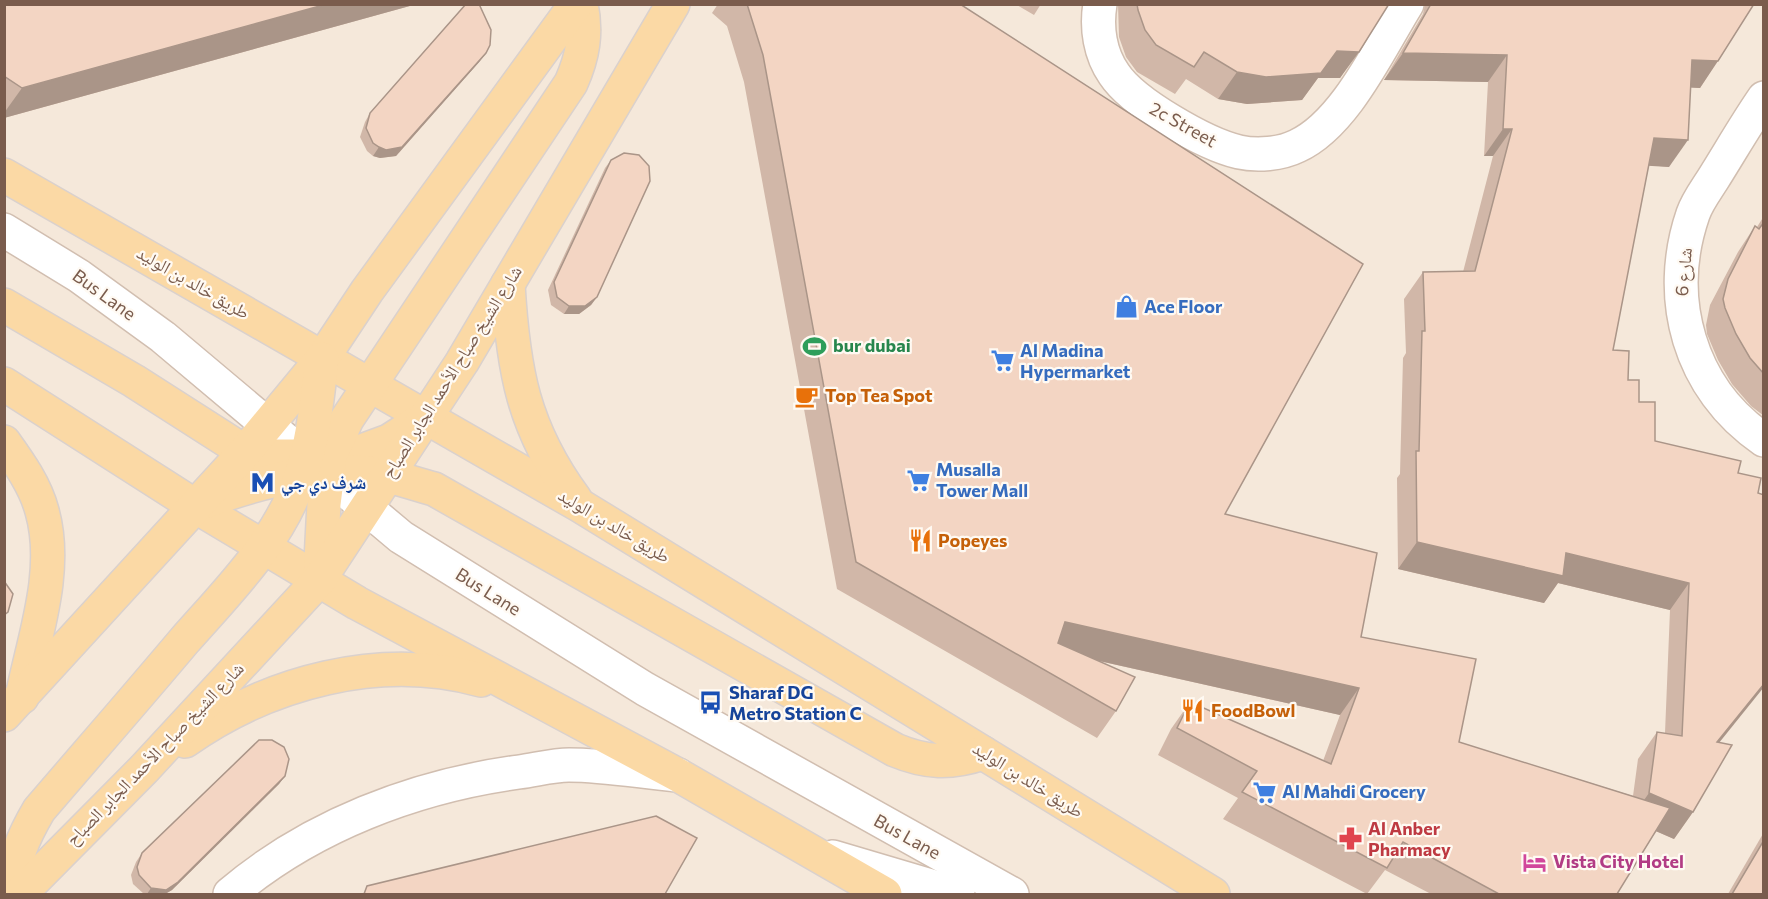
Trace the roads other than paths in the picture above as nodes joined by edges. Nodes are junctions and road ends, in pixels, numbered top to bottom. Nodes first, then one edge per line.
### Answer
1 (576, 4) edge
2 (581, 4) edge
3 (673, 4) edge
4 (1100, 4) edge
5 (1407, 4) edge
6 (1764, 98) edge
7 (4, 175) edge
8 (4, 230) edge
9 (508, 284) junction
10 (4, 305) edge
11 (322, 358) junction
12 (4, 384) edge
13 (370, 385) junction
14 (426, 417) junction
15 (268, 425) junction
16 (1764, 440) edge
17 (4, 442) edge
18 (246, 452) junction
19 (316, 465) junction
20 (388, 476) junction
21 (579, 505) junction
22 (195, 506) junction
23 (367, 508) junction
24 (263, 547) junction
25 (320, 580) junction
26 (516, 689) junction
27 (13, 706) edge
28 (983, 753) junction
29 (144, 769) junction
30 (678, 776) junction
31 (806, 849) junction
32 (10, 894) edge
33 (20, 894) edge
34 (230, 894) edge
35 (885, 894) edge
36 (958, 894) edge
37 (1012, 894) edge
38 (1213, 894) edge

1 - 11 main road
2 - 13 main road
3 - 9 main road, شارع الشيخ صباح الأحمد الجابر الصباح
4 - 5 street, 2c Street
6 - 16 street, شارع 6
7 - 11 main road, طريق خالد بن الوليد
8 - 15 street, Bus Lane
9 - 14 main road, شارع الشيخ صباح الأحمد الجابر الصباح
9 - 21 main road
10 - 18 main road
11 - 13 main road, طريق خالد بن الوليد
11 - 15 main road
11 - 19 main road
12 - 22 main road
13 - 14 main road, طريق خالد بن الوليد
13 - 19 main road
14 - 19 main road
14 - 20 main road, شارع الشيخ صباح الأحمد الجابر الصباح
14 - 21 main road, طريق خالد بن الوليد
15 - 18 main road
15 - 19 street, Bus Lane
17 - 27 main road
18 - 19 main road
18 - 22 main road
19 - 20 main road
19 - 22 main road
19 - 23 street, Bus Lane
19 - 24 main road
19 - 25 main road
20 - 23 main road, شارع الشيخ صباح الأحمد الجابر الصباح
20 - 28 main road
21 - 28 main road, طريق خالد بن الوليد
22 - 24 main road
22 - 27 main road
23 - 25 main road, شارع الشيخ صباح الأحمد الجابر الصباح
23 - 37 street, Bus Lane
24 - 25 main road
24 - 32 main road
25 - 26 main road
25 - 29 main road, شارع الشيخ صباح الأحمد الجابر الصباح
26 - 29 main road
26 - 30 main road
28 - 38 main road, طريق خالد بن الوليد
29 - 33 main road, شارع الشيخ صباح الأحمد الجابر الصباح
30 - 31 main road
30 - 34 street
31 - 35 main road
31 - 36 street

